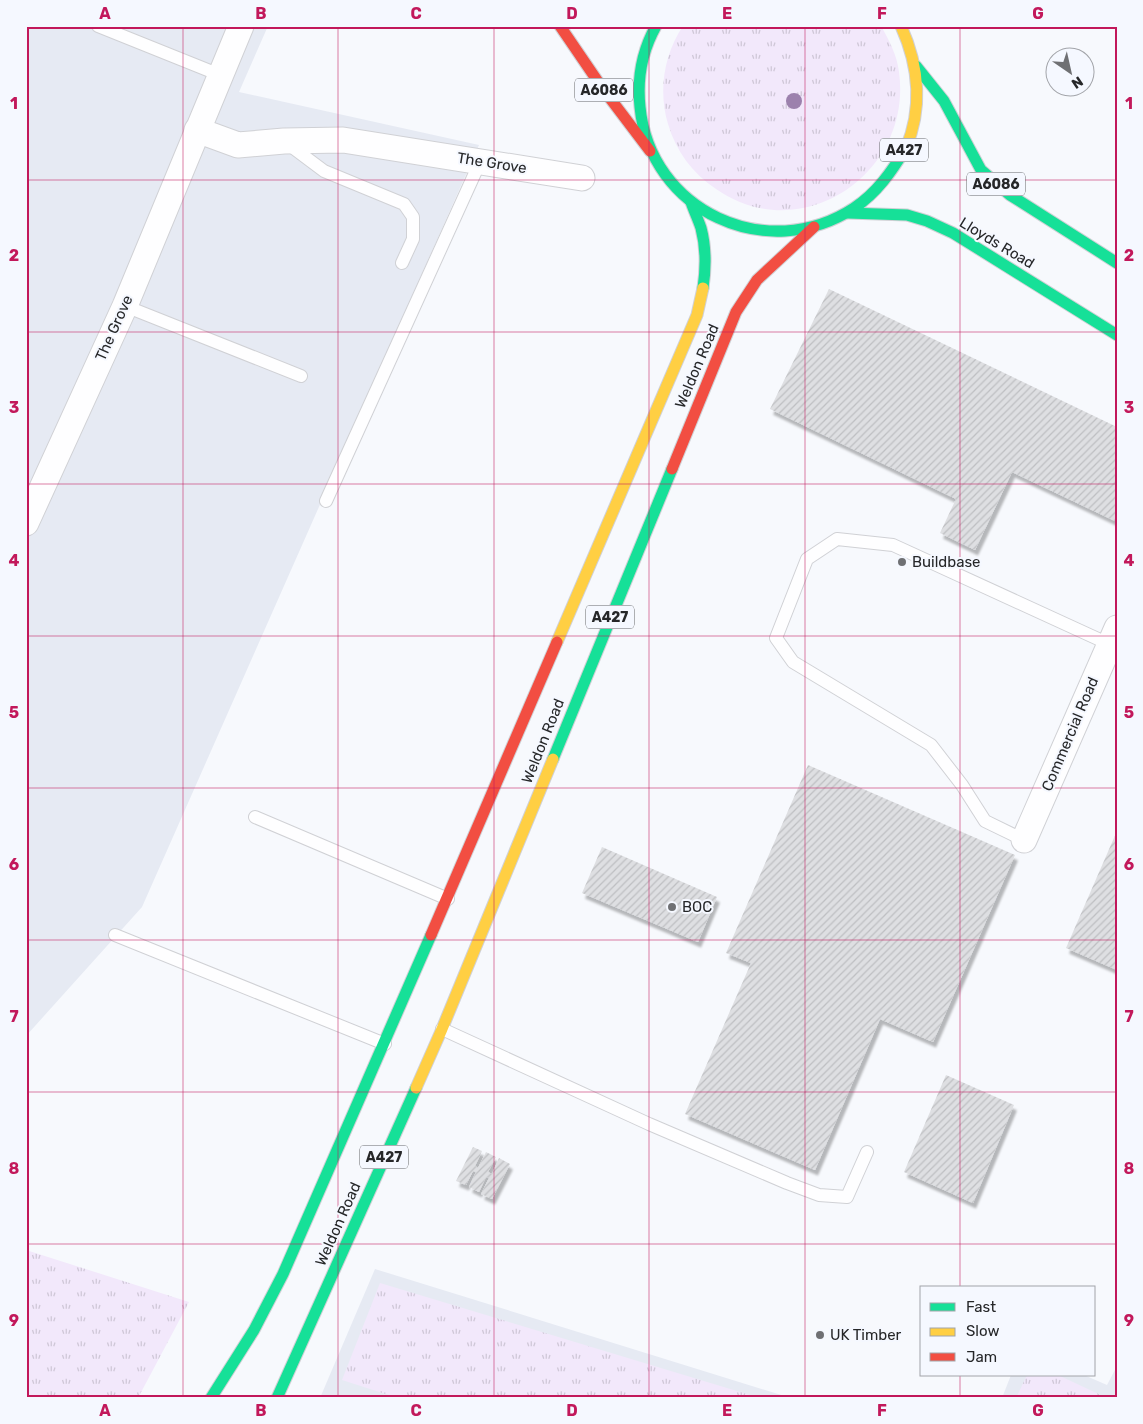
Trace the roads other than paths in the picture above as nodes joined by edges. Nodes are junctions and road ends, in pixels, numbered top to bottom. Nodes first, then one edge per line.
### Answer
1 (98, 26) edge
2 (241, 26) edge
3 (560, 26) edge
4 (656, 26) edge
5 (901, 26) edge
6 (916, 66) junction
7 (220, 75) junction
8 (196, 130) junction
9 (284, 141) junction
10 (651, 152) junction
11 (480, 162) junction
12 (582, 178) dead end
13 (691, 202) junction
14 (848, 213) junction
15 (814, 227) junction
16 (1117, 262) edge
17 (402, 263) dead end
18 (125, 306) junction
19 (1117, 335) edge
20 (301, 376) dead end
21 (326, 501) dead end
22 (26, 523) edge
23 (1113, 636) edge
24 (255, 817) dead end
25 (1024, 840) joint
26 (448, 899) junction
27 (115, 936) dead end
28 (442, 1029) junction
29 (385, 1044) junction
30 (866, 1152) dead end
31 (211, 1398) edge
32 (277, 1398) edge

1 - 7 lane
2 - 7 street, The Grove
3 - 10 main road, A6086
4 - 10 main road, A427
5 - 6 main road, A427
6 - 14 main road, A427
6 - 16 main road, A6086
7 - 8 street, The Grove
8 - 9 street, The Grove
8 - 18 street, The Grove
9 - 11 street, The Grove
9 - 17 lane
10 - 13 main road, A427
11 - 12 street, The Grove
11 - 21 lane
13 - 15 main road, A427
13 - 26 main road, Weldon Road / A427
14 - 15 main road, A427
14 - 19 main road, Lloyds Road
15 - 28 main road, Weldon Road / A427
18 - 20 lane
18 - 22 street, The Grove
23 - 25 street, Commercial Road
23 - 25 lane
24 - 26 lane
26 - 29 main road, Weldon Road / A427
27 - 29 lane
28 - 30 lane
28 - 32 main road, Weldon Road / A427
29 - 31 main road, Weldon Road / A427

